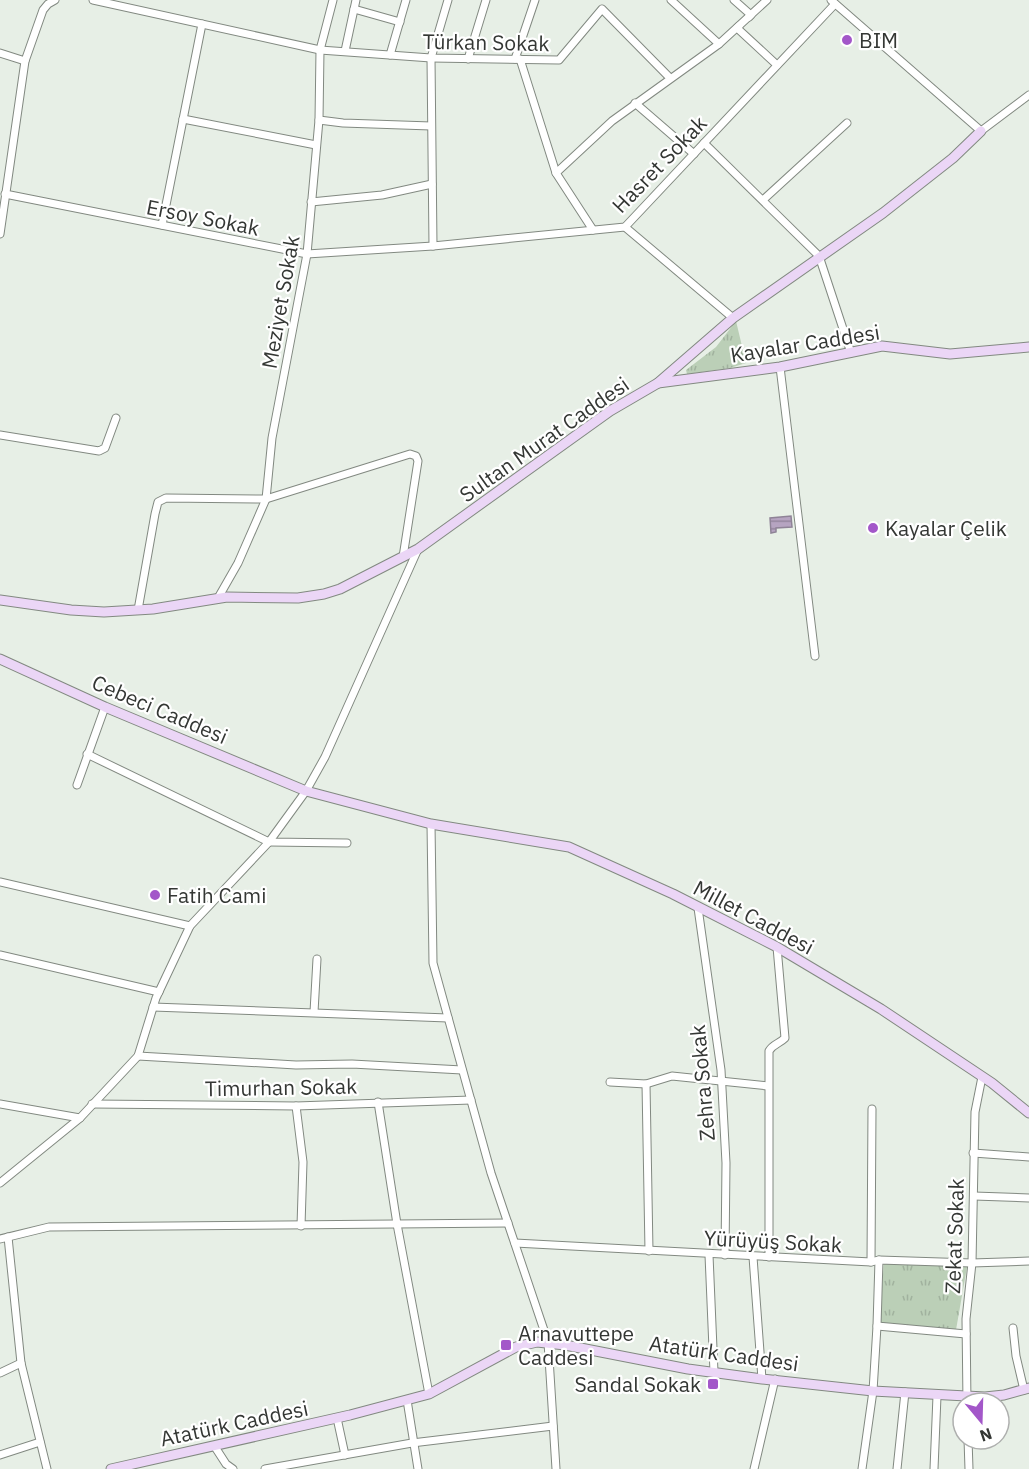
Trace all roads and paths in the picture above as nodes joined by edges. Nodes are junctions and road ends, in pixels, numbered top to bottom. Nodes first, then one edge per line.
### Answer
1 (55, 0) edge
2 (93, 0) edge
3 (333, 0) edge
4 (356, 0) edge
5 (406, 0) edge
6 (448, 0) edge
7 (486, 0) edge
8 (535, 0) edge
9 (671, 0) edge
10 (734, 0) edge
11 (767, 0) edge
12 (833, 2) edge
13 (354, 9) junction
14 (751, 15) junction
15 (400, 22) junction
16 (202, 24) junction
17 (719, 44) junction
18 (320, 50) junction
19 (345, 51) junction
20 (0, 53) edge
21 (390, 55) junction
22 (431, 58) junction
23 (468, 59) junction
24 (517, 59) junction
25 (25, 61) junction
26 (777, 65) junction
27 (670, 78) junction
28 (1029, 95) edge
29 (635, 103) junction
30 (183, 119) junction
31 (319, 120) junction
32 (847, 123) dead end
33 (431, 126) junction
34 (981, 131) junction
35 (704, 143) junction
36 (316, 145) junction
37 (694, 154) junction
38 (556, 172) junction
39 (432, 184) junction
40 (5, 194) junction
41 (763, 200) junction
42 (311, 202) junction
43 (162, 225) junction
44 (625, 227) junction
45 (593, 230) junction
46 (0, 234) edge
47 (433, 246) junction
48 (307, 254) junction
49 (819, 256) junction
50 (733, 318) junction
51 (1029, 347) edge
52 (851, 353) junction
53 (780, 367) junction
54 (658, 383) junction
55 (116, 418) dead end
56 (0, 435) edge
57 (266, 499) junction
58 (418, 549) junction
59 (403, 557) junction
60 (218, 598) junction
61 (0, 600) edge
62 (138, 610) junction
63 (815, 656) dead end
64 (0, 659) edge
65 (105, 706) junction
66 (87, 754) junction
67 (77, 785) dead end
68 (306, 790) junction
69 (431, 824) junction
70 (269, 842) junction
71 (347, 843) dead end
72 (0, 882) edge
73 (698, 908) junction
74 (190, 926) junction
75 (777, 947) junction
76 (0, 955) edge
77 (317, 959) dead end
78 (159, 992) junction
79 (153, 1007) junction
80 (315, 1012) junction
81 (448, 1017) junction
82 (138, 1056) junction
83 (462, 1070) junction
84 (982, 1077) junction
85 (721, 1080) junction
86 (610, 1083) dead end
87 (646, 1084) junction
88 (768, 1086) junction
89 (471, 1100) junction
90 (378, 1102) junction
91 (0, 1104) edge
92 (92, 1104) junction
93 (296, 1106) junction
94 (872, 1109) dead end
95 (1029, 1113) edge
96 (80, 1118) junction
97 (973, 1153) junction
98 (1029, 1157) edge
99 (0, 1183) edge
100 (974, 1196) junction
101 (1029, 1198) edge
102 (508, 1223) junction
103 (397, 1224) junction
104 (301, 1226) junction
105 (8, 1236) junction
106 (0, 1239) edge
107 (515, 1243) junction
108 (649, 1251) junction
109 (709, 1255) junction
110 (725, 1255) junction
111 (753, 1257) junction
112 (769, 1257) junction
113 (875, 1261) junction
114 (1029, 1262) edge
115 (972, 1263) junction
116 (878, 1326) junction
117 (1013, 1328) dead end
118 (966, 1334) junction
119 (548, 1342) junction
120 (21, 1363) junction
121 (714, 1372) junction
122 (0, 1373) edge
123 (762, 1378) junction
124 (775, 1379) junction
125 (1026, 1389) edge
126 (873, 1391) junction
127 (967, 1391) edge
128 (905, 1392) junction
129 (1011, 1393) edge
130 (429, 1394) junction
131 (937, 1396) junction
132 (951, 1398) edge
133 (407, 1400) junction
134 (337, 1418) junction
135 (553, 1426) junction
136 (40, 1442) junction
137 (412, 1443) junction
138 (215, 1447) junction
139 (968, 1451) edge
140 (0, 1455) edge
141 (345, 1455) junction
142 (47, 1469) edge
143 (111, 1469) edge
144 (233, 1469) edge
145 (265, 1469) edge
146 (417, 1469) edge
147 (556, 1469) edge
148 (754, 1469) edge
149 (862, 1469) edge
150 (897, 1469) edge
151 (934, 1469) edge
152 (969, 1469) edge

1 - 25 street
2 - 16 street, Türkan Sokak
3 - 18 street, Meziyet Sokak
4 - 13 street
5 - 15 street
6 - 22 street
7 - 23 street
8 - 24 street
9 - 17 street
10 - 14 street
11 - 14 street
12 - 26 street, Hasret Sokak
12 - 34 street
13 - 15 street
13 - 19 street
14 - 17 street
14 - 26 street
15 - 21 street
16 - 18 street, Türkan Sokak
16 - 30 street
17 - 27 street
18 - 19 street, Türkan Sokak
18 - 31 street, Meziyet Sokak
19 - 21 street, Türkan Sokak
20 - 25 street
21 - 22 street, Türkan Sokak
22 - 23 street, Türkan Sokak
22 - 33 street
23 - 24 street, Türkan Sokak
24 - 27 street, Türkan Sokak
24 - 38 street
25 - 40 street
26 - 35 street, Hasret Sokak
27 - 29 street
28 - 34 street, Sultan Murat Caddesi
29 - 37 street
29 - 38 street
30 - 36 street
30 - 43 street
31 - 33 street
31 - 36 street, Meziyet Sokak
32 - 41 street
33 - 39 street
34 - 49 street, Sultan Murat Caddesi
35 - 37 street, Hasret Sokak
35 - 41 street
36 - 42 street, Meziyet Sokak
37 - 44 street, Hasret Sokak
38 - 45 street
39 - 42 street
39 - 47 street
40 - 43 street, Ersoy Sokak
40 - 46 street
41 - 49 street
42 - 48 street, Meziyet Sokak
43 - 48 street, Ersoy Sokak
44 - 45 street, Hasret Sokak
44 - 50 street
45 - 47 street, Hasret Sokak
47 - 48 street, Ersoy Sokak
48 - 57 street, Meziyet Sokak
49 - 50 street, Sultan Murat Caddesi
49 - 52 street
50 - 54 street, Sultan Murat Caddesi
51 - 52 street, Kayalar Caddesi
52 - 53 street, Kayalar Caddesi
53 - 54 street, Kayalar Caddesi
53 - 63 street
54 - 58 street, Sultan Murat Caddesi
55 - 56 street
57 - 59 street
57 - 60 street, Meziyet Sokak
57 - 62 street
58 - 59 street, Sultan Murat Caddesi
58 - 68 street
59 - 60 street, Sultan Murat Caddesi
60 - 62 street, Sultan Murat Caddesi
61 - 62 street, Sultan Murat Caddesi
64 - 65 street, Cebeci Caddesi
65 - 66 street
65 - 68 street, Cebeci Caddesi
66 - 67 street
66 - 70 street
68 - 69 street, Cebeci Caddesi
68 - 70 street
69 - 73 street, Millet Caddesi
69 - 81 street
70 - 71 street
70 - 74 street
72 - 74 street
73 - 75 street, Millet Caddesi
73 - 85 street, Zehra Sokak
74 - 78 street
75 - 84 street, Millet Caddesi
75 - 88 street
76 - 78 street
77 - 80 street
78 - 79 street
79 - 80 street
79 - 82 street
80 - 81 street
81 - 83 street
82 - 83 street
82 - 92 street
83 - 89 street
84 - 95 street, Millet Caddesi
84 - 97 street, Zekat Sokak
85 - 87 street
85 - 88 street
85 - 110 street, Zehra Sokak
86 - 87 street
87 - 108 street
88 - 112 street
89 - 90 street, Timurhan Sokak
89 - 102 street
90 - 93 street, Timurhan Sokak
90 - 103 street
91 - 96 street
92 - 93 street, Timurhan Sokak
92 - 96 street
93 - 104 street
94 - 113 street
96 - 99 street
97 - 98 street
97 - 100 street, Zekat Sokak
100 - 101 street
100 - 115 street, Zekat Sokak
102 - 103 street
102 - 107 street
103 - 104 street
103 - 130 street
104 - 105 street
105 - 106 street
105 - 120 street
107 - 108 street, Yürüyüş Sokak
107 - 119 street
108 - 109 street, Yürüyüş Sokak
109 - 110 street, Yürüyüş Sokak
109 - 121 street
110 - 111 street, Yürüyüş Sokak
111 - 112 street, Yürüyüş Sokak
111 - 123 street
112 - 113 street, Yürüyüş Sokak
113 - 115 street, Yürüyüş Sokak
113 - 116 street
114 - 115 street, Yürüyüş Sokak
115 - 118 street, Zekat Sokak
116 - 118 street
116 - 126 street
117 - 125 street
118 - 127 street, Zekat Sokak
119 - 121 street, Atatürk Caddesi
119 - 130 street, Atatürk Caddesi
119 - 135 street
120 - 122 street
120 - 136 street
121 - 123 street, Atatürk Caddesi
123 - 124 street, Atatürk Caddesi
124 - 126 street, Atatürk Caddesi
124 - 148 street
125 - 129 street, Atatürk Caddesi
126 - 128 street, Atatürk Caddesi
126 - 149 street
128 - 131 street, Atatürk Caddesi
128 - 150 street
130 - 133 street, Atatürk Caddesi
131 - 132 street, Atatürk Caddesi
131 - 151 street
133 - 134 street, Atatürk Caddesi
133 - 137 street
134 - 138 street, Atatürk Caddesi
134 - 141 street
135 - 137 street
135 - 147 street
136 - 140 street
136 - 142 street
137 - 141 street
137 - 146 street
138 - 143 street, Atatürk Caddesi
138 - 144 street
139 - 152 street
141 - 145 street

